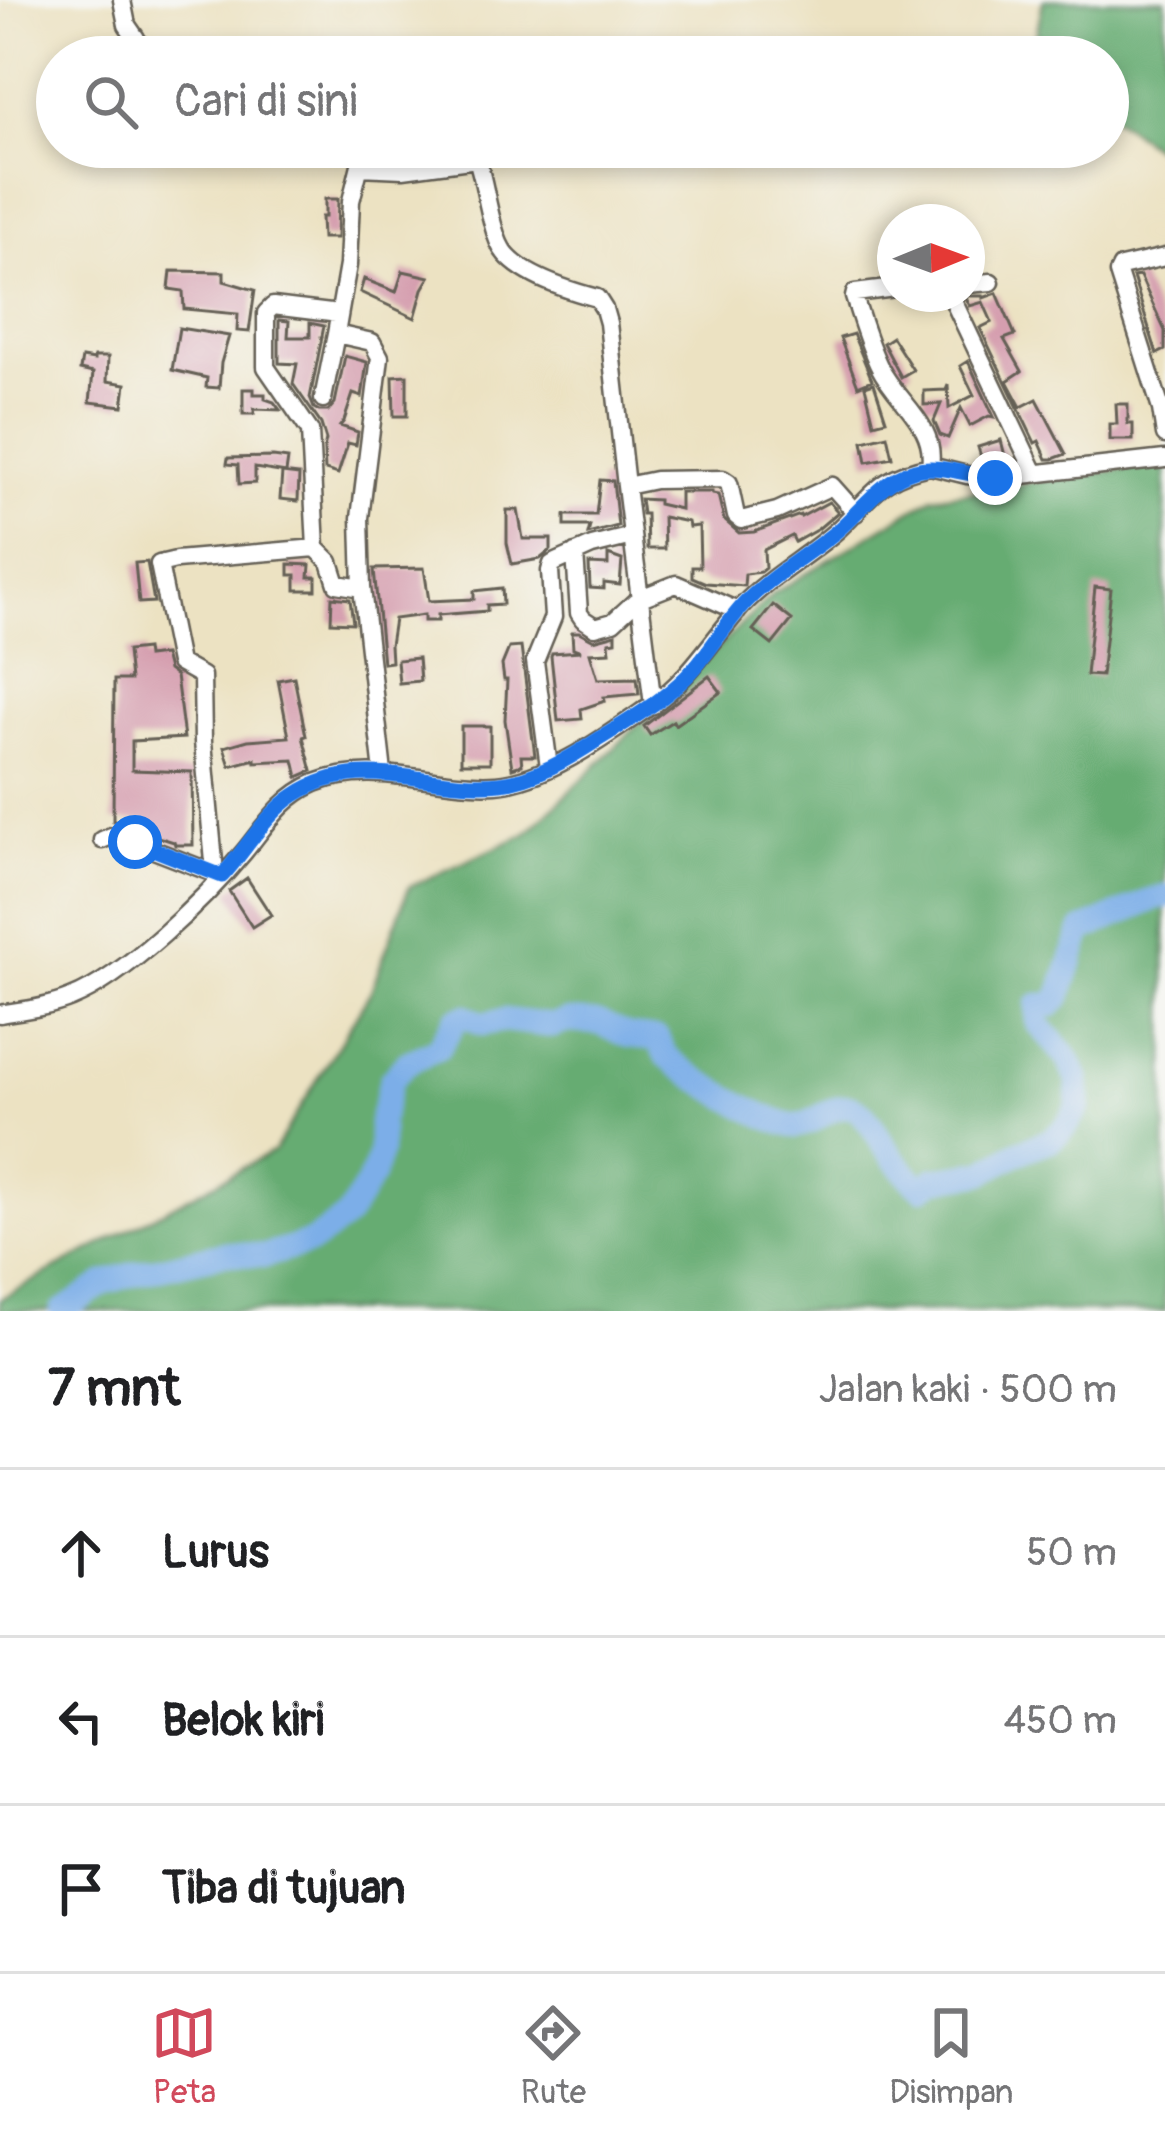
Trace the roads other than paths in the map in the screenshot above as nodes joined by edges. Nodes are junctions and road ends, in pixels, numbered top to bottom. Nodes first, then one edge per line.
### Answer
1 (122, 0) edge
2 (135, 36) edge
3 (360, 168) edge
4 (479, 168) edge
5 (1165, 257) edge
6 (985, 282) edge
7 (991, 282) dead end
8 (877, 290) edge
9 (959, 312) edge
10 (339, 314) junction
11 (336, 334) junction
12 (323, 398) dead end
13 (1165, 435) edge
14 (1165, 459) edge
15 (930, 466) junction
16 (1035, 473) junction
17 (626, 486) junction
18 (856, 513) junction
19 (632, 536) junction
20 (316, 548) junction
21 (575, 553) junction
22 (362, 588) junction
23 (638, 599) junction
24 (738, 611) junction
25 (652, 705) junction
26 (549, 767) junction
27 (383, 773) junction
28 (102, 839) dead end
29 (219, 874) junction
30 (0, 1013) edge

1 - 2 street
3 - 10 street
4 - 17 street
5 - 13 street
6 - 7 street
8 - 15 street
9 - 16 street
10 - 11 street
10 - 20 street
11 - 12 street
11 - 22 street
14 - 16 street
15 - 16 street
15 - 18 street
17 - 18 street
17 - 19 street
18 - 24 street
19 - 21 street
19 - 23 street
20 - 22 street
20 - 29 street
21 - 23 street
21 - 26 street
22 - 27 street
23 - 24 street
23 - 25 street
24 - 25 street
25 - 26 street
26 - 27 street
27 - 29 street
28 - 29 street
29 - 30 street

